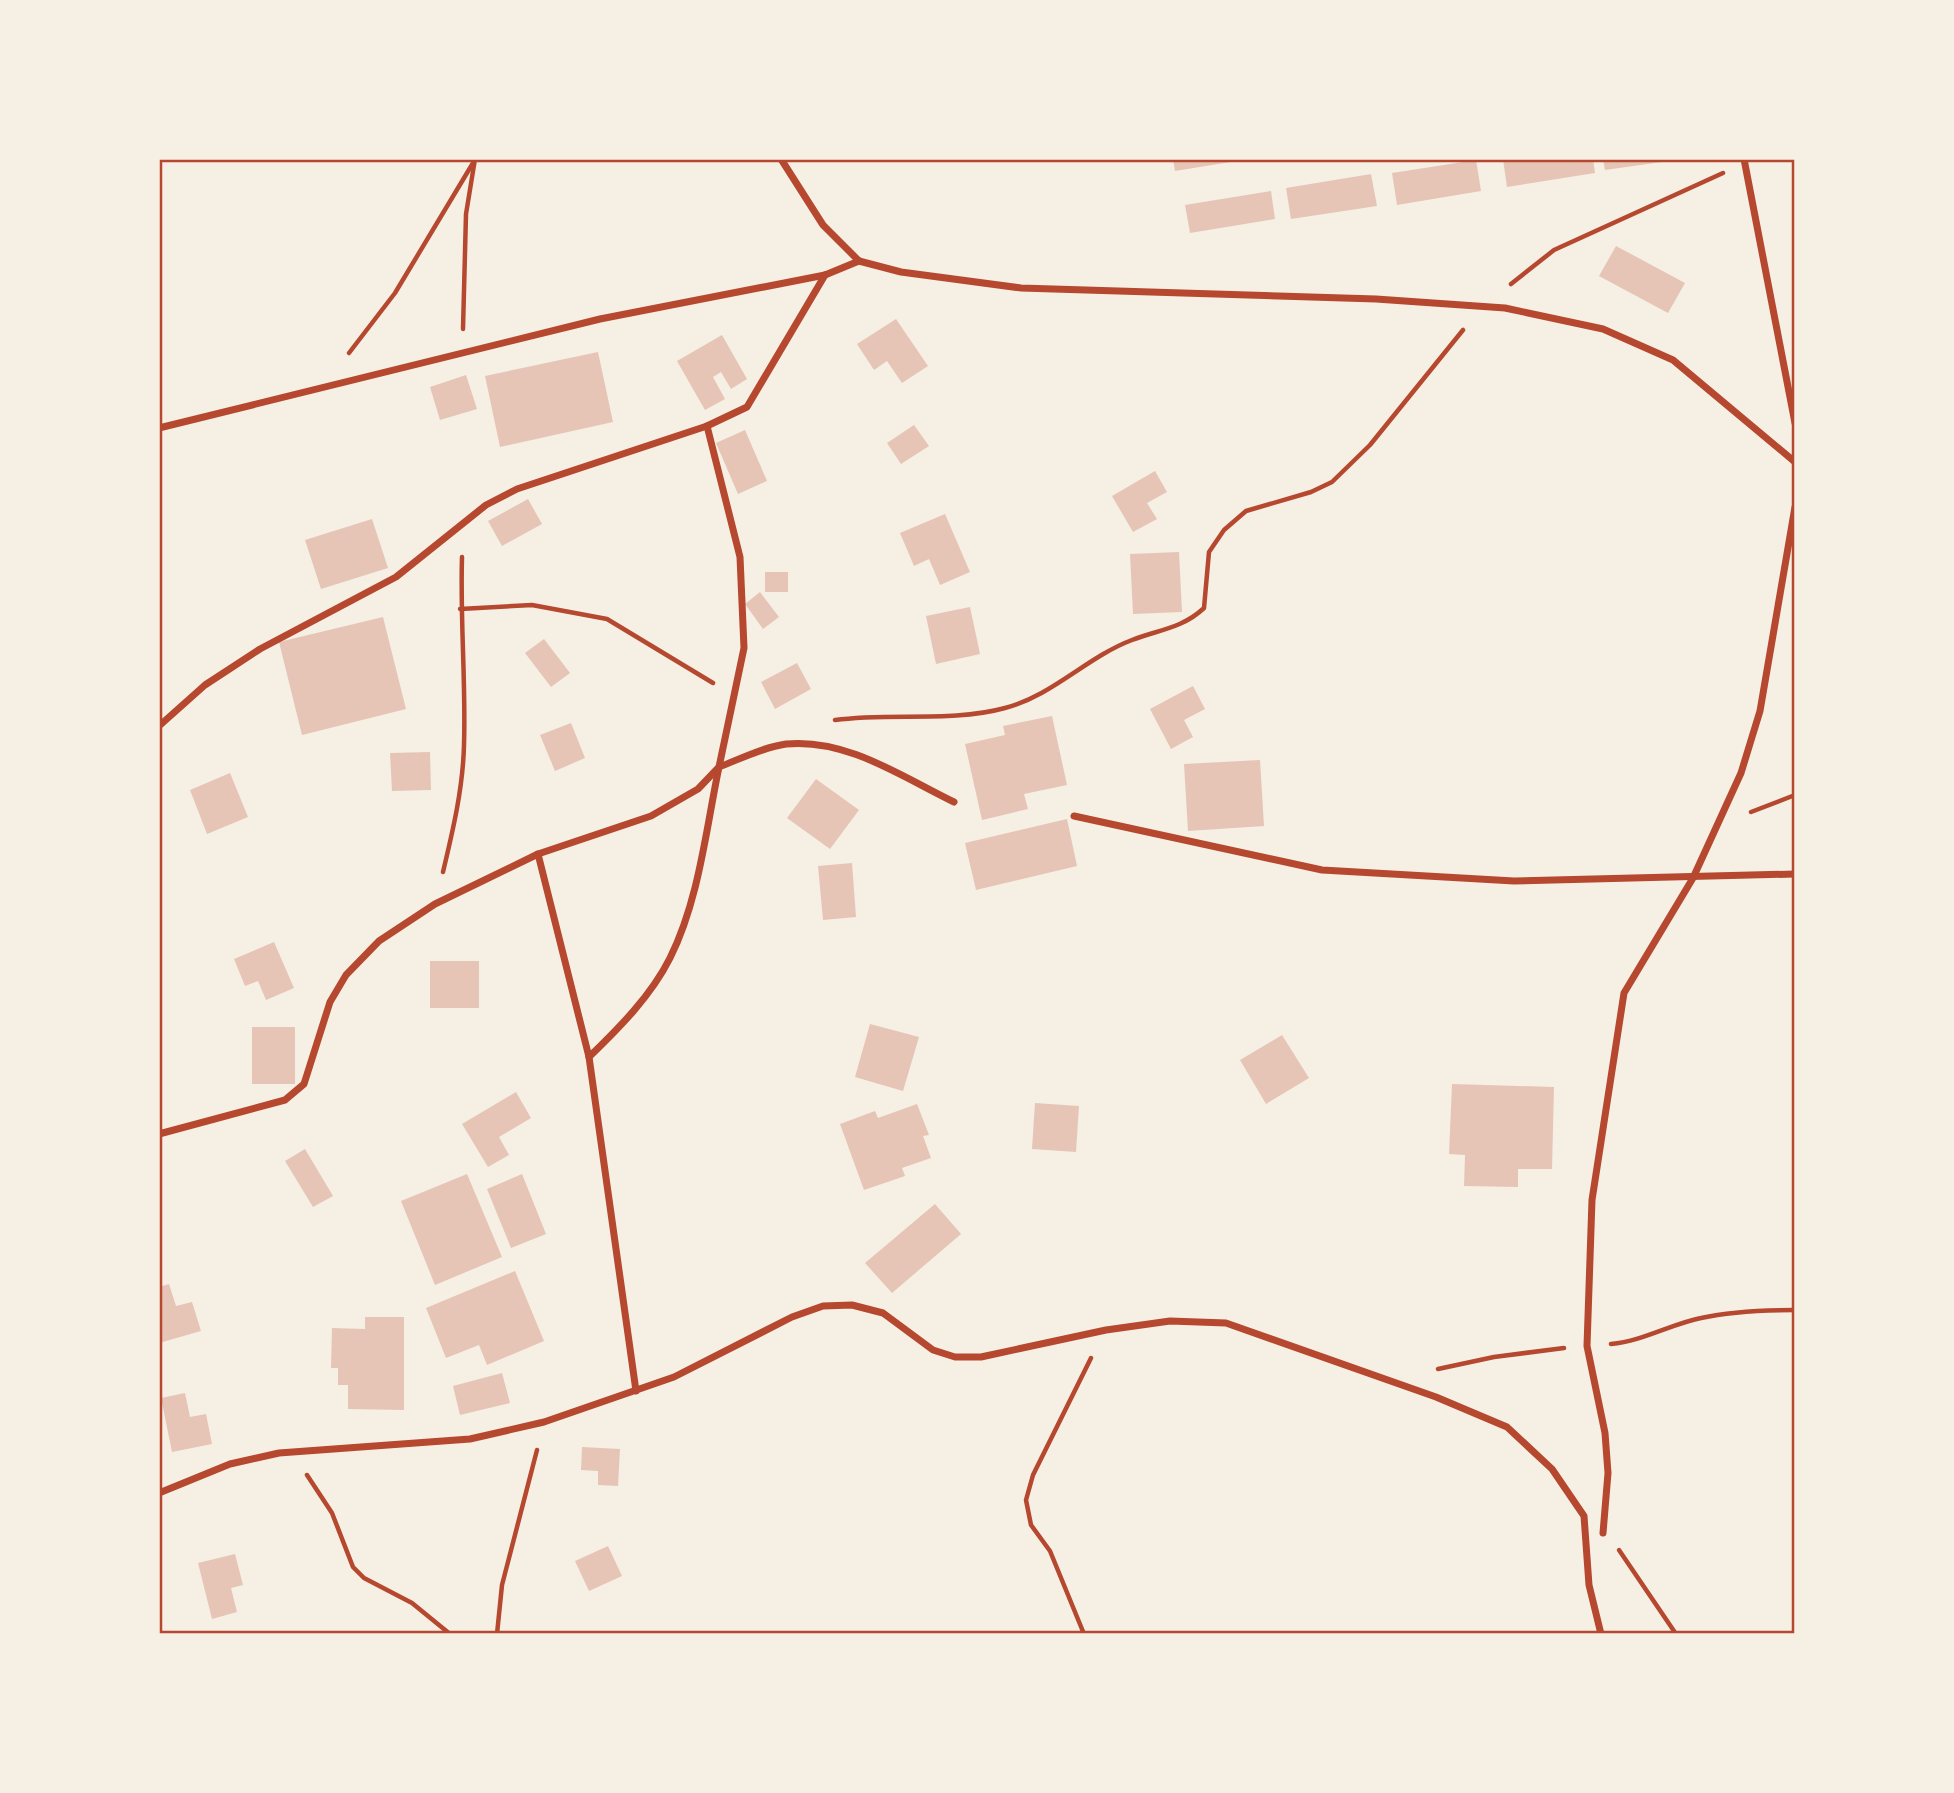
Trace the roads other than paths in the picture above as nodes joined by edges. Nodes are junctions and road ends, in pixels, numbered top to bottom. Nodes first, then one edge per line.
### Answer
1 (781, 159) edge
2 (1744, 159) edge
3 (859, 261) junction
4 (825, 275) junction
5 (1795, 423) edge
6 (707, 426) junction
7 (159, 428) edge
8 (1795, 462) edge
9 (1795, 507) edge
10 (159, 726) edge
11 (719, 766) junction
12 (954, 802) dead end
13 (1074, 816) dead end
14 (538, 854) junction
15 (1795, 874) edge
16 (1693, 878) junction
17 (589, 1058) junction
18 (159, 1133) edge
19 (636, 1391) junction
20 (159, 1493) edge
21 (1603, 1533) road end
22 (1601, 1634) edge

1 - 3 street
2 - 5 street
3 - 4 street
3 - 8 street
4 - 6 street
4 - 7 street
6 - 10 street
6 - 11 street
9 - 16 street
11 - 12 street
11 - 14 street
11 - 17 street
13 - 16 street
14 - 17 street
14 - 18 street
15 - 16 street
16 - 21 street
17 - 19 street
19 - 20 street
19 - 22 street

